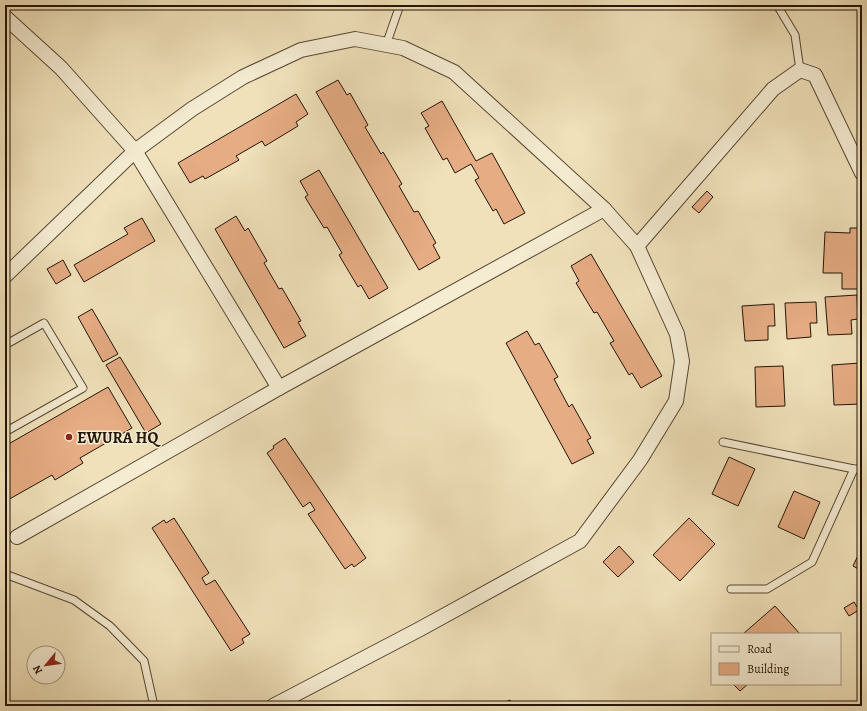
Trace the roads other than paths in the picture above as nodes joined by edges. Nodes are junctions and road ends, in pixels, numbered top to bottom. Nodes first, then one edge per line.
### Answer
1 (400, 5) edge
2 (777, 5) edge
3 (5, 17) edge
4 (386, 45) junction
5 (800, 70) junction
6 (135, 151) junction
7 (862, 173) edge
8 (604, 209) junction
9 (637, 246) junction
10 (5, 276) edge
11 (5, 345) edge
12 (279, 388) junction
13 (5, 432) edge
14 (723, 442) dead end
15 (854, 469) junction
16 (862, 469) edge
17 (17, 537) dead end
18 (5, 574) edge
19 (731, 589) dead end
20 (154, 706) edge
21 (273, 706) edge

1 - 4 lane
2 - 5 lane
3 - 6 street
4 - 6 street
4 - 8 street
5 - 7 street
5 - 9 street
6 - 10 street
6 - 12 street
8 - 9 street
8 - 12 street
9 - 21 street
11 - 13 lane
12 - 17 street
14 - 15 lane
15 - 16 lane
15 - 19 lane
18 - 20 lane

